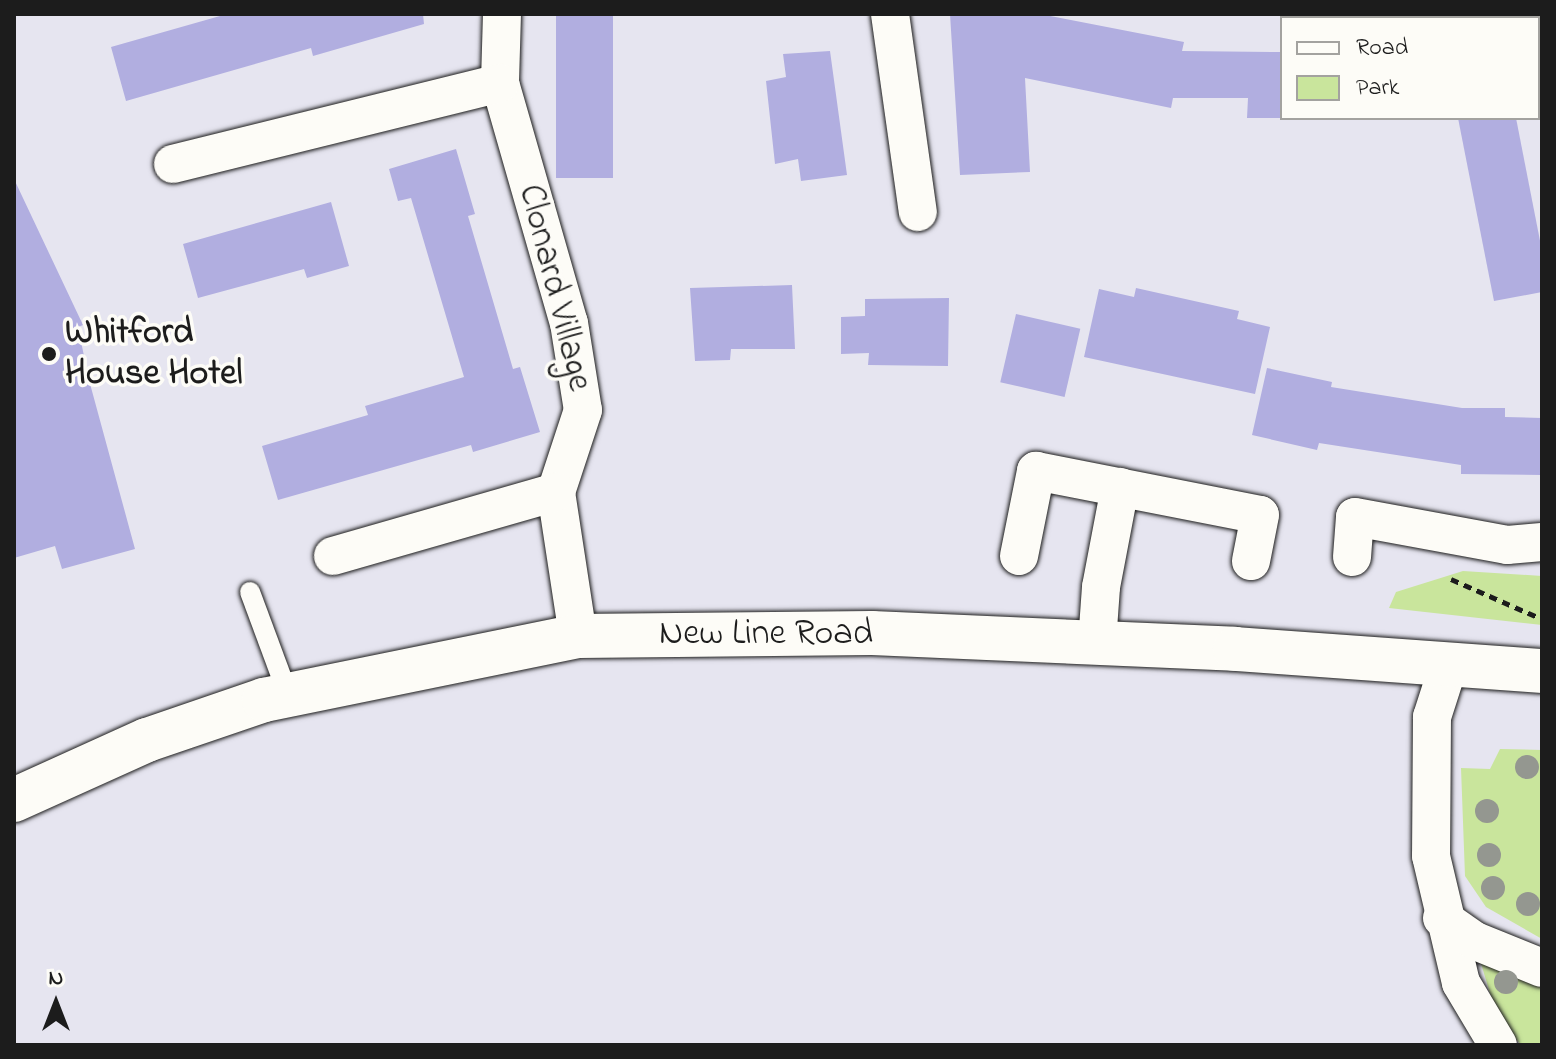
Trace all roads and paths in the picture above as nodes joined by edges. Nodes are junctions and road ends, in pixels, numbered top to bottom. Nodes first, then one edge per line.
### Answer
1 (502, 14) edge
2 (890, 14) edge
3 (500, 83) junction
4 (173, 164) dead end
5 (918, 212) dead end
6 (1120, 487) junction
7 (556, 492) junction
8 (1448, 534) junction
9 (1542, 542) edge
10 (333, 556) dead end
11 (1019, 556) dead end
12 (1352, 557) dead end
13 (1251, 561) dead end
14 (250, 592) dead end
15 (1542, 619) edge
16 (578, 636) junction
17 (1097, 643) junction
18 (1449, 664) junction
19 (1542, 671) edge
20 (288, 695) junction
21 (14, 800) edge
22 (1442, 918) junction
23 (1542, 968) edge
24 (1498, 1045) edge

1 - 3 street, Clonard Village
2 - 5 street
3 - 4 street
3 - 7 street, Clonard Village
6 - 11 street
6 - 13 street
6 - 17 street
7 - 10 street
7 - 16 street, Clonard Village
8 - 9 street
8 - 12 street
8 - 15 path
14 - 20 lane
16 - 17 main road, New Line Road
16 - 20 main road, New Line Road
17 - 18 main road, New Line Road
18 - 19 main road, New Line Road
18 - 22 street
20 - 21 main road, New Line Road
22 - 23 street
22 - 24 street

